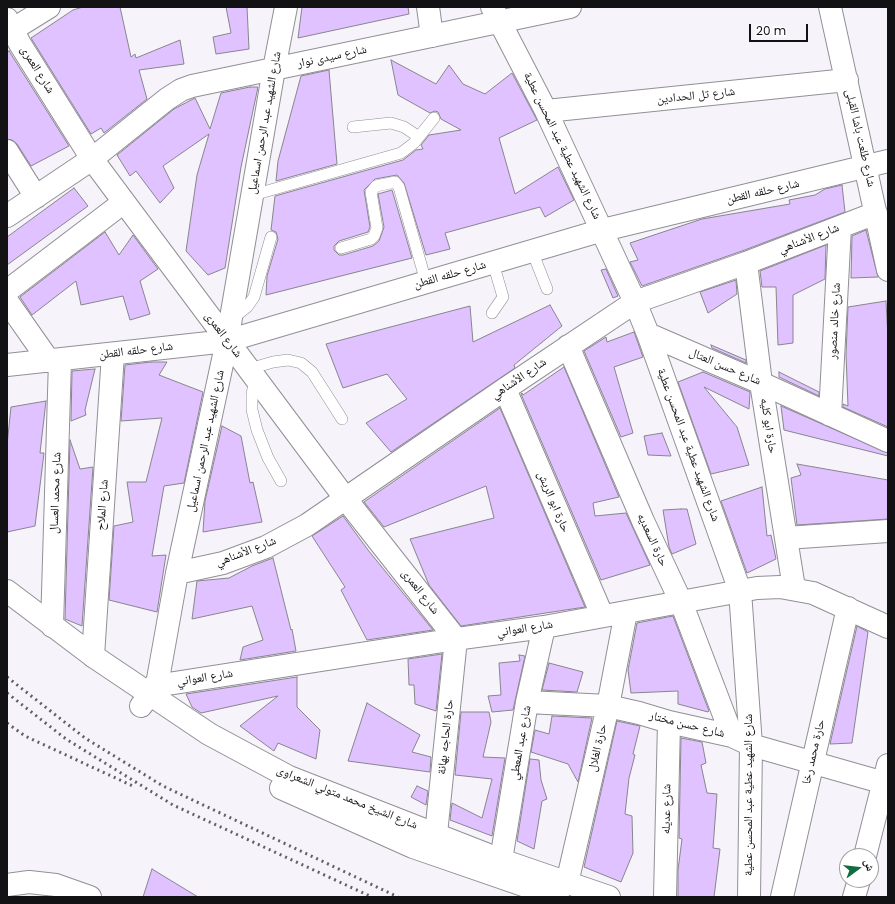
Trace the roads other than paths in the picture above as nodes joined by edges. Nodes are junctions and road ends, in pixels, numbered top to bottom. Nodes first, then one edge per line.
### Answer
1 (49, 7) edge
2 (286, 7) edge
3 (428, 7) edge
4 (830, 7) edge
5 (564, 8) edge
6 (496, 15) edge
7 (9, 27) edge
8 (432, 36) junction
9 (274, 69) junction
10 (847, 80) junction
11 (546, 111) junction
12 (434, 118) dead end
13 (353, 127) dead end
14 (419, 137) junction
15 (7, 151) edge
16 (92, 159) junction
17 (888, 161) edge
18 (867, 167) junction
19 (253, 195) junction
20 (36, 197) junction
21 (124, 202) junction
22 (876, 213) junction
23 (7, 216) edge
24 (840, 227) junction
25 (603, 230) junction
26 (271, 237) dead end
27 (340, 248) dead end
28 (532, 251) junction
29 (493, 263) junction
30 (746, 264) junction
31 (888, 270) edge
32 (426, 282) junction
33 (547, 289) dead end
34 (7, 291) edge
35 (7, 300) edge
36 (635, 302) junction
37 (492, 313) dead end
38 (229, 330) junction
39 (648, 334) junction
40 (568, 346) junction
41 (113, 354) junction
42 (54, 361) junction
43 (7, 365) edge
44 (252, 374) junction
45 (761, 383) junction
46 (505, 389) junction
47 (830, 414) junction
48 (342, 419) dead end
49 (888, 441) edge
50 (281, 481) dead end
51 (345, 498) junction
52 (888, 530) edge
53 (786, 538) junction
54 (177, 573) junction
55 (794, 588) junction
56 (7, 591) edge
57 (740, 591) junction
58 (681, 602) junction
59 (848, 608) junction
60 (7, 610) edge
61 (626, 612) junction
62 (602, 616) junction
63 (52, 626) junction
64 (544, 627) junction
65 (888, 627) edge
66 (456, 639) junction
67 (93, 656) junction
68 (149, 695) junction
69 (527, 702) junction
70 (608, 706) junction
71 (670, 722) junction
72 (732, 736) junction
73 (752, 745) junction
74 (812, 762) junction
75 (887, 777) edge
76 (436, 834) junction
77 (867, 848) edge
78 (501, 860) junction
79 (10, 882) edge
80 (562, 890) edge
81 (90, 897) edge
82 (609, 897) edge
83 (665, 897) edge
84 (749, 897) edge
85 (782, 897) edge

1 - 7 street
2 - 9 street, شارع الشهيد عبد الرحمن اسماعيل
3 - 8 street
4 - 10 street, شارع طلعت باشا القبلى
5 - 6 street, شارع سيدى نوار
6 - 8 street, شارع سيدى نوار
6 - 11 street, شارع الشهيد عطية عبد المحسن عطية
7 - 16 street, شارع العمرى
8 - 9 street, شارع سيدى نوار
9 - 16 street, شارع سيدى نوار
9 - 19 street, شارع الشهيد عبد الرحمن اسماعيل
10 - 11 street, شارع تل الحدادين
10 - 18 street, شارع طلعت باشا القبلى
11 - 25 street, شارع الشهيد عطية عبد المحسن عطية
12 - 14 lane
13 - 14 lane
14 - 19 lane
15 - 20 street
16 - 20 street, شارع سيدى نوار
16 - 21 street, شارع العمرى
17 - 18 street, شارع حلقه القطن
18 - 22 street, شارع طلعت باشا القبلى
18 - 25 street, شارع حلقه القطن
19 - 38 street, شارع الشهيد عبد الرحمن اسماعيل
20 - 23 street, شارع سيدى نوار
21 - 34 street
21 - 38 street, شارع العمرى
22 - 24 street, شارع الأشناهي
22 - 31 street, شارع طلعت باشا القبلى
24 - 30 street, شارع الأشناهي
24 - 47 street, شارع خالد منصور
25 - 28 street, شارع حلقه القطن
25 - 36 street, شارع الشهيد عطية عبد المحسن عطية
26 - 38 lane
27 - 32 lane
28 - 29 street, شارع حلقه القطن
28 - 33 lane
29 - 32 street, شارع حلقه القطن
29 - 37 lane
30 - 36 street, شارع الأشناهي
30 - 45 street, حارة ابو كليه
32 - 38 street, شارع حلقه القطن
35 - 42 street
36 - 39 street, شارع الشهيد عطية عبد المحسن عطية
36 - 40 street, شارع الأشناهي
38 - 41 street, شارع حلقه القطن
38 - 44 street, شارع العمرى
38 - 54 street, شارع الشهيد عبد الرحمن اسماعيل
39 - 45 street, شارع حسن العتال
39 - 57 street, شارع الشهيد عطية عبد المحسن عطية
40 - 46 street, شارع الأشناهي
40 - 58 street, حارة السعديه
41 - 42 street, شارع حلقه القطن
41 - 67 street, شارع الملاح
42 - 43 street, شارع حلقه القطن
42 - 63 street, شارع محمد العسال
44 - 48 lane
44 - 50 lane
44 - 51 street, شارع العمرى
45 - 47 street, شارع حسن العتال
45 - 53 street, حارة ابو كليه
46 - 51 street, شارع الأشناهي
46 - 62 street, حارة ابو الريش
47 - 49 street, شارع حسن العتال
51 - 54 street, شارع الأشناهي
51 - 66 street, شارع العمرى
52 - 53 street
53 - 55 street, حارة ابو كليه
54 - 68 street, شارع الشهيد عبد الرحمن اسماعيل
55 - 57 street, شارع العواني
55 - 59 street, شارع العواني
56 - 63 street, شارع الشيخ محمد متولي الشعراوى
57 - 58 street, شارع العواني
57 - 73 street, شارع الشهيد عطية عبد المحسن عطية
58 - 61 street, شارع العواني
58 - 72 street, حارة السعديه
59 - 65 street, شارع العواني
59 - 74 street, حارة محمد رخا
60 - 68 street, شارع الشيخ محمد متولي الشعراوى
61 - 62 street, شارع العواني
61 - 70 street, حارة الغلال
62 - 64 street, شارع العواني
63 - 67 street, شارع الشيخ محمد متولي الشعراوى
64 - 66 street, شارع العواني
64 - 69 street, شارع عبد المعطي
66 - 68 street, شارع العواني
66 - 76 street, حارة الحاجه بهانة
67 - 68 street, شارع الشيخ محمد متولي الشعراوى
68 - 76 street, شارع الشيخ محمد متولي الشعراوى
68 - 80 street, شارع الشيخ محمد متولي الشعراوى
69 - 70 street, شارع حسن مختار
69 - 78 street, شارع عبد المعطي
70 - 71 street, شارع حسن مختار
70 - 80 street, حارة الغلال
71 - 72 street, شارع حسن مختار
71 - 83 street, شارع عديله
72 - 73 street, شارع حسن مختار
73 - 74 street, شارع حسن مختار
73 - 84 street, شارع الشهيد عطية عبد المحسن عطية
74 - 75 street, شارع حسن مختار
74 - 85 street, حارة محمد رخا
75 - 77 street
76 - 78 street, شارع الشيخ محمد متولي الشعراوى
78 - 80 street, شارع الشيخ محمد متولي الشعراوى
79 - 81 street
80 - 82 street, شارع الشيخ محمد متولي الشعراوى

